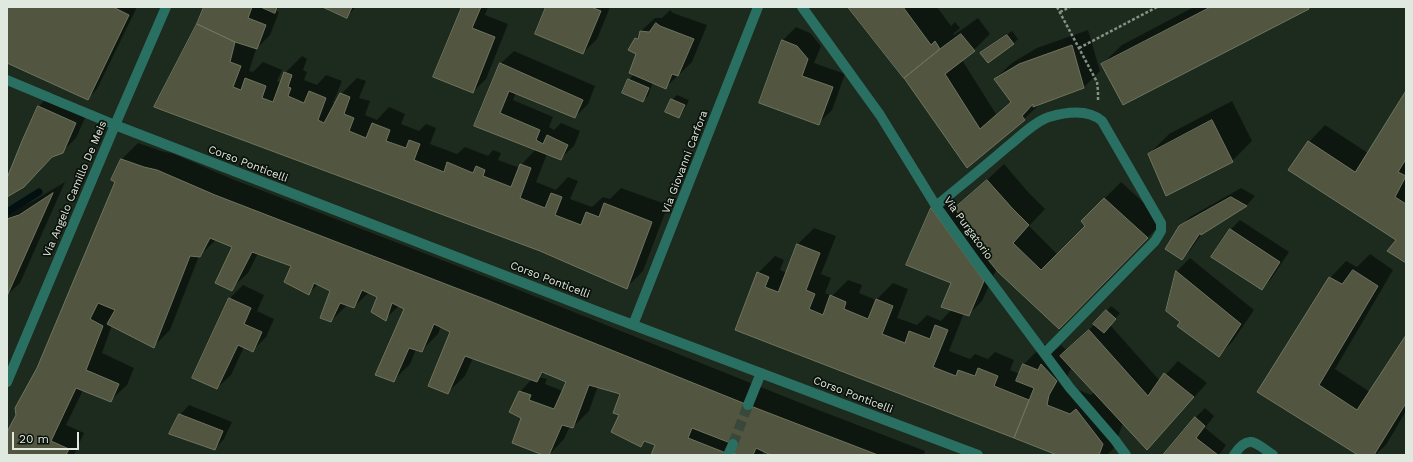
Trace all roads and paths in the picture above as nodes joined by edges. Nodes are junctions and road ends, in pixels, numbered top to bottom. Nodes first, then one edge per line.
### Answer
1 (166, 7) edge
2 (758, 7) edge
3 (802, 7) edge
4 (1057, 7) edge
5 (1070, 7) edge
6 (1157, 7) edge
7 (1060, 12) junction
8 (1079, 48) junction
9 (7, 80) edge
10 (1096, 116) junction
11 (115, 125) junction
12 (936, 206) junction
13 (634, 325) junction
14 (1045, 353) junction
15 (762, 373) junction
16 (7, 382) edge
17 (748, 405) tunnel mouth
18 (733, 444) tunnel mouth
19 (728, 455) edge
20 (978, 455) edge
21 (1126, 455) edge
22 (1234, 455) edge
23 (1273, 455) edge

1 - 11 street, Via Angelo Camillo De Meis
2 - 13 street, Via Giovanni Carfora
3 - 12 street, Via Purgatorio
4 - 7 path
5 - 7 path
6 - 8 path
7 - 8 path
8 - 10 path
9 - 11 street, Corso Ponticelli
10 - 12 street
10 - 14 street
11 - 13 street, Corso Ponticelli
11 - 16 street, Via Angelo Camillo De Meis
12 - 14 street, Via Purgatorio
13 - 15 street, Corso Ponticelli
14 - 21 street, Via Purgatorio
15 - 17 street
15 - 20 street, Corso Ponticelli
18 - 19 street
22 - 23 street

